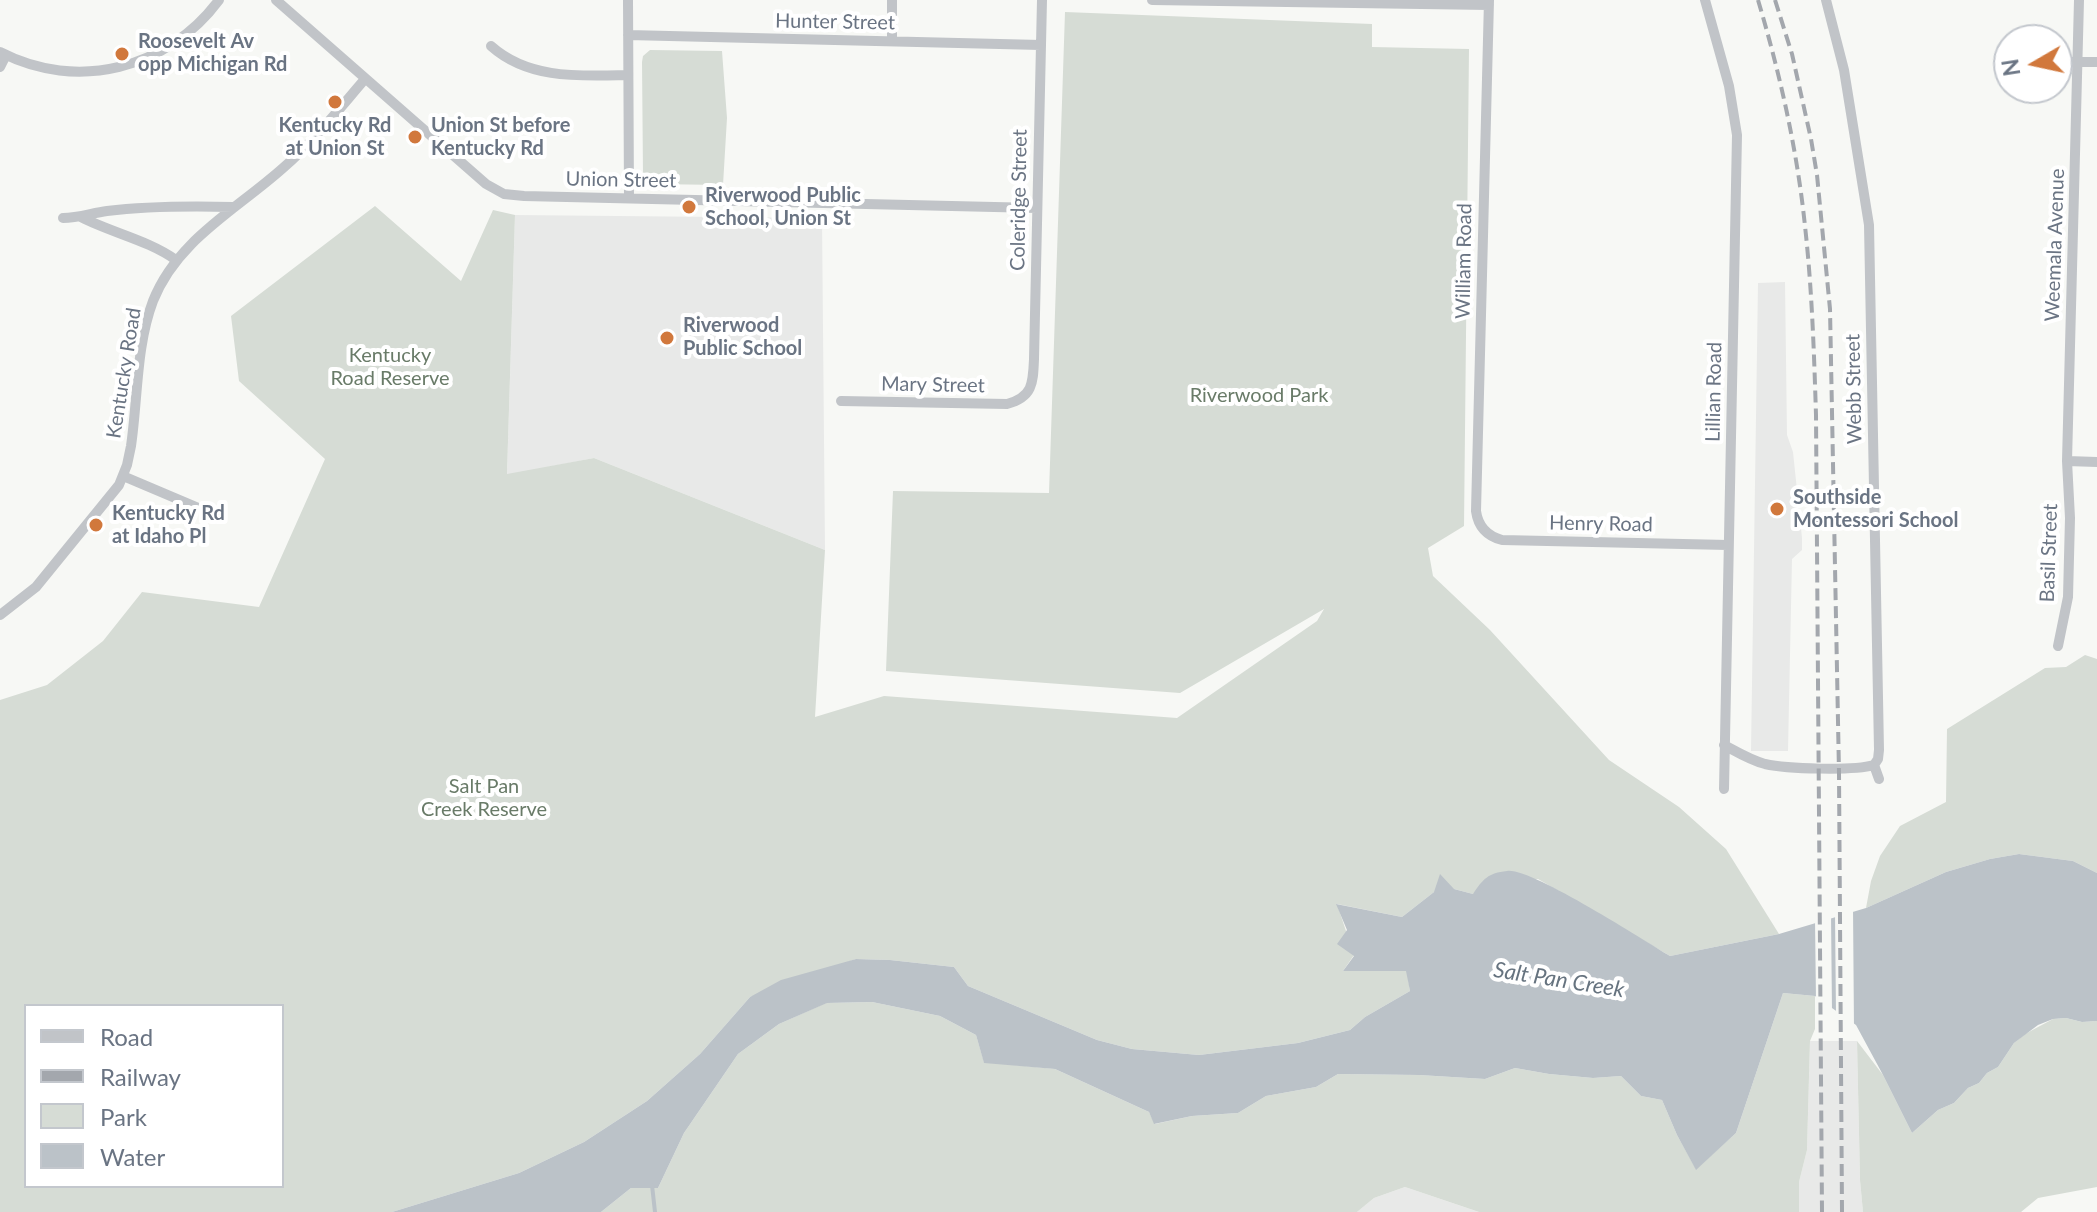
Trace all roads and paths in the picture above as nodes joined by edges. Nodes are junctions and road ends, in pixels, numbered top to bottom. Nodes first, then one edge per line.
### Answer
1 (219, 0) edge
2 (276, 0) edge
3 (628, 0) edge
4 (892, 0) edge
5 (1042, 0) edge
6 (1152, 0) edge
7 (1705, 0) edge
8 (1826, 0) edge
9 (2079, 0) edge
10 (1262, 1) edge
11 (1489, 3) edge
12 (628, 35) junction
13 (892, 41) junction
14 (1041, 45) junction
15 (491, 46) dead end
16 (3, 54) edge
17 (2073, 62) edge
18 (2078, 62) junction
19 (2097, 62) edge
20 (0, 67) edge
21 (628, 75) junction
22 (365, 79) junction
23 (629, 198) junction
24 (233, 207) junction
25 (1037, 208) junction
26 (81, 217) junction
27 (63, 218) dead end
28 (176, 260) junction
29 (1023, 397) joint
30 (841, 401) dead end
31 (2067, 461) junction
32 (2097, 462) edge
33 (123, 476) junction
34 (208, 512) dead end
35 (1479, 523) joint
36 (1728, 545) junction
37 (0, 615) edge
38 (2058, 646) dead end
39 (1724, 745) junction
40 (1874, 765) junction
41 (1879, 779) dead end
42 (1724, 789) dead end

1 - 16 street
2 - 22 street, Union Street
3 - 12 street
4 - 13 street
5 - 14 street, Coleridge Street
6 - 10 street
7 - 36 street, Lillian Road
8 - 40 street, Webb Street
9 - 18 street, Weemala Avenue
10 - 11 street
11 - 35 street, William Road
12 - 13 street, Hunter Street
12 - 21 street
13 - 14 street, Hunter Street
14 - 25 street, Coleridge Street
15 - 21 street
16 - 20 street
17 - 18 street
18 - 19 street
18 - 31 street, Weemala Avenue
21 - 23 street
22 - 23 street, Union Street
22 - 24 street, Kentucky Road
23 - 25 street, Union Street
24 - 26 street
24 - 28 street, Kentucky Road
25 - 29 street, Coleridge Street
26 - 27 street
26 - 28 street
28 - 33 street, Kentucky Road
29 - 30 street, Mary Street
31 - 32 street
31 - 38 street, Basil Street
33 - 34 street
33 - 37 street, Kentucky Road
35 - 36 street, Henry Road
36 - 39 street, Lillian Road
39 - 40 street
39 - 42 street, Lillian Road
40 - 41 street, Webb Street

